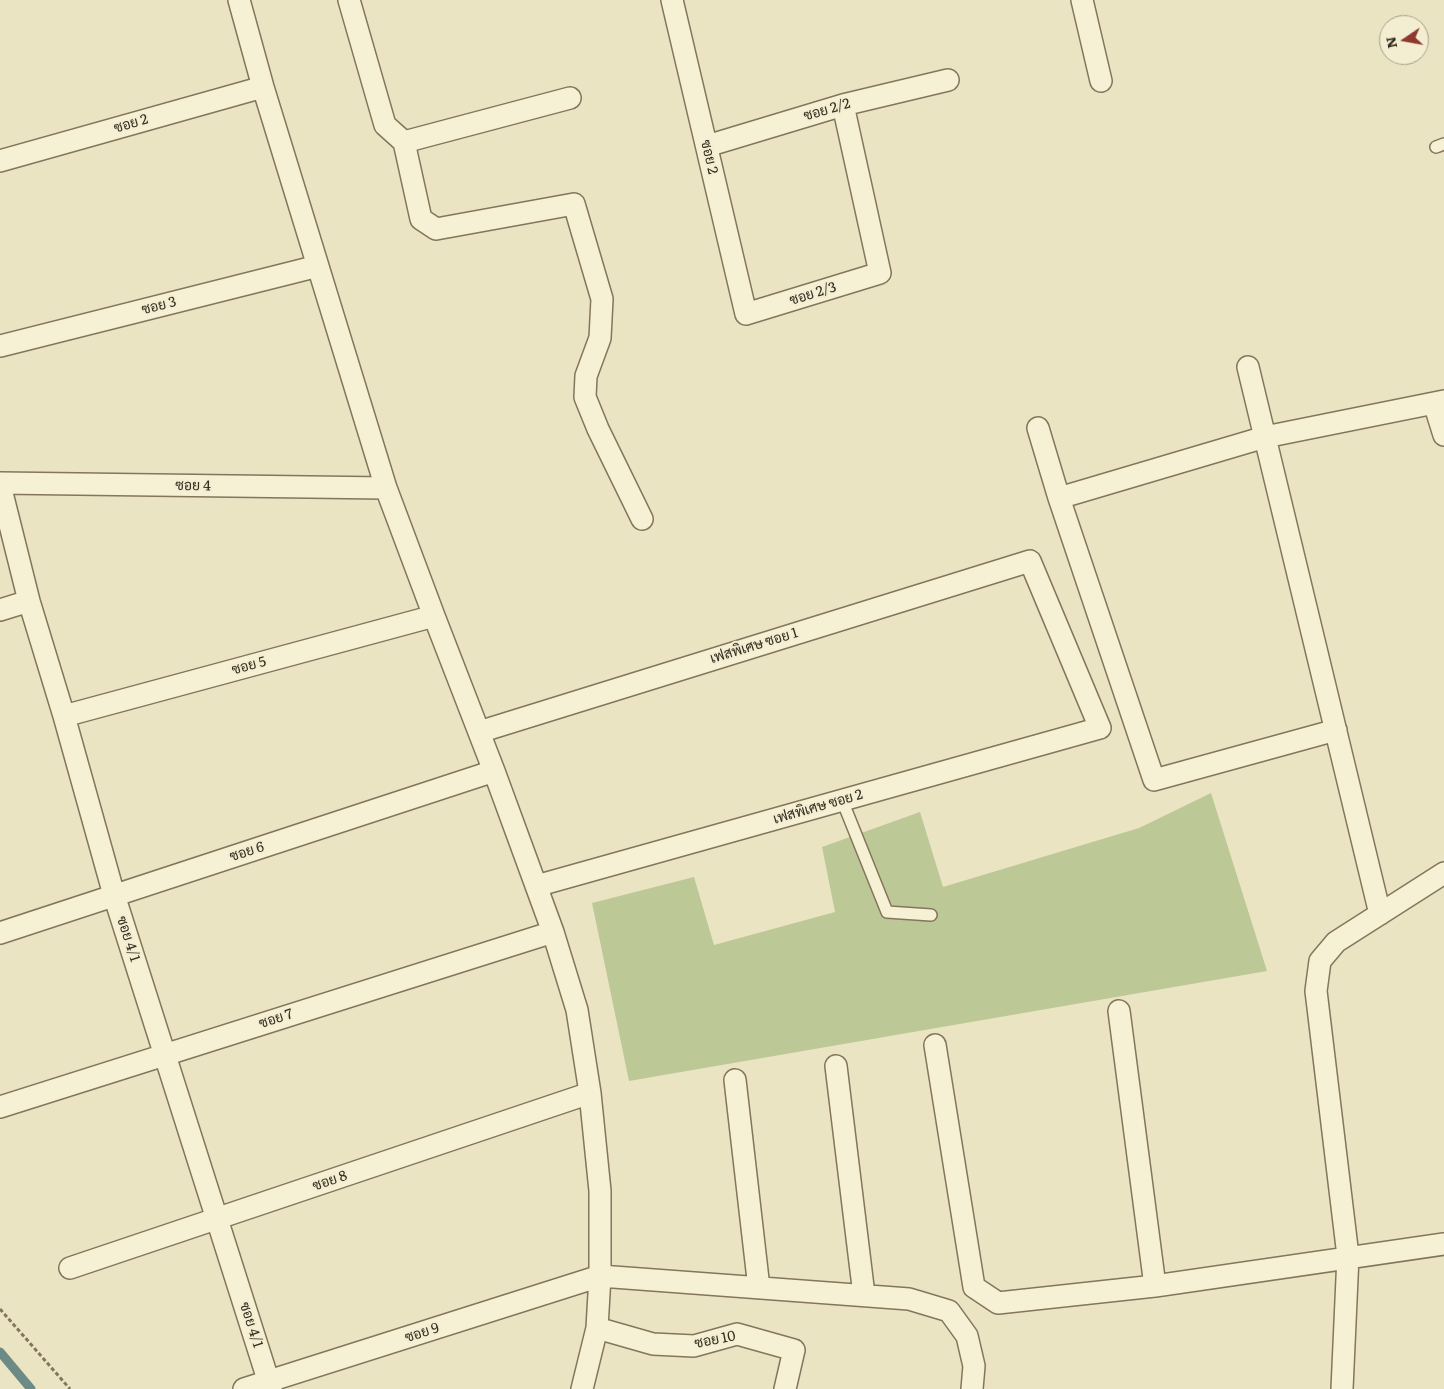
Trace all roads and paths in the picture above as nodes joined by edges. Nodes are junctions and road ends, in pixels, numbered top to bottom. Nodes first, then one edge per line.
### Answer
1 (238, 0) edge
2 (349, 0) edge
3 (672, 0) edge
4 (1082, 0) edge
5 (948, 80) dead end
6 (1101, 81) dead end
7 (263, 87) junction
8 (570, 98) dead end
9 (843, 106) junction
10 (404, 142) junction
11 (707, 146) junction
12 (0, 161) edge
13 (318, 266) junction
14 (746, 314) joint
15 (0, 346) edge
16 (1248, 367) dead end
17 (1439, 402) edge
18 (1038, 428) dead end
19 (1444, 435) edge
20 (1265, 436) junction
21 (0, 484) edge
22 (386, 488) junction
23 (1059, 498) junction
24 (642, 519) dead end
25 (29, 601) junction
26 (0, 610) edge
27 (434, 616) junction
28 (64, 716) junction
29 (1100, 728) joint
30 (1336, 730) junction
31 (479, 732) junction
32 (494, 771) junction
33 (842, 800) junction
34 (1444, 873) edge
35 (536, 886) junction
36 (114, 895) junction
37 (1380, 914) junction
38 (931, 915) dead end
39 (0, 932) edge
40 (553, 932) junction
41 (1119, 1011) dead end
42 (935, 1045) dead end
43 (165, 1055) junction
44 (836, 1066) dead end
45 (735, 1080) dead end
46 (590, 1093) junction
47 (0, 1107) edge
48 (217, 1219) junction
49 (1444, 1244) edge
50 (1348, 1256) junction
51 (70, 1268) dead end
52 (600, 1276) junction
53 (1155, 1286) junction
54 (759, 1288) junction
55 (864, 1296) junction
56 (0, 1308) edge
57 (597, 1328) junction
58 (270, 1385) edge
59 (70, 1389) edge
60 (244, 1389) edge
61 (582, 1389) edge
62 (785, 1389) edge
63 (972, 1389) edge
64 (1342, 1389) edge

1 - 7 street
2 - 10 street
3 - 11 street, ซอย 2
4 - 6 street
5 - 9 street, ซอย 2/2
7 - 12 street, ซอย 2
7 - 13 street
8 - 10 street
9 - 11 street, ซอย 2/2
9 - 14 street, ซอย 2/3
10 - 24 street
11 - 14 street, ซอย 2
13 - 15 street, ซอย 3
13 - 22 street
16 - 20 street
17 - 19 street
17 - 20 street
18 - 23 street
20 - 23 street
20 - 30 street
21 - 22 street, ซอย 4
21 - 25 street, ซอย 4/1
22 - 27 street
23 - 30 street
25 - 26 street
25 - 28 street, ซอย 4/1
27 - 28 street, ซอย 5
27 - 31 street
28 - 36 street, ซอย 4/1
29 - 31 street, เฟสพิเศษ ซอย 1
29 - 33 street, เฟสพิเศษ ซอย 2
30 - 37 street
31 - 32 street
32 - 35 street
32 - 36 street, ซอย 6
33 - 35 street, เฟสพิเศษ ซอย 2
33 - 38 lane
34 - 37 street
35 - 40 street
36 - 39 street, ซอย 6
36 - 43 street, ซอย 4/1
37 - 50 street
40 - 43 street, ซอย 7
40 - 46 street
41 - 53 street
42 - 53 street
43 - 47 street, ซอย 7
43 - 48 street, ซอย 4/1
44 - 55 street
45 - 54 street
46 - 48 street, ซอย 8
46 - 52 street
48 - 51 street, ซอย 8
48 - 58 street, ซอย 4/1
49 - 50 street
50 - 53 street
50 - 64 street
52 - 54 street
52 - 57 street
52 - 58 street, ซอย 9
54 - 55 street
55 - 63 street
56 - 59 path
57 - 61 street
57 - 62 street, ซอย 10
58 - 60 street, ซอย 9

